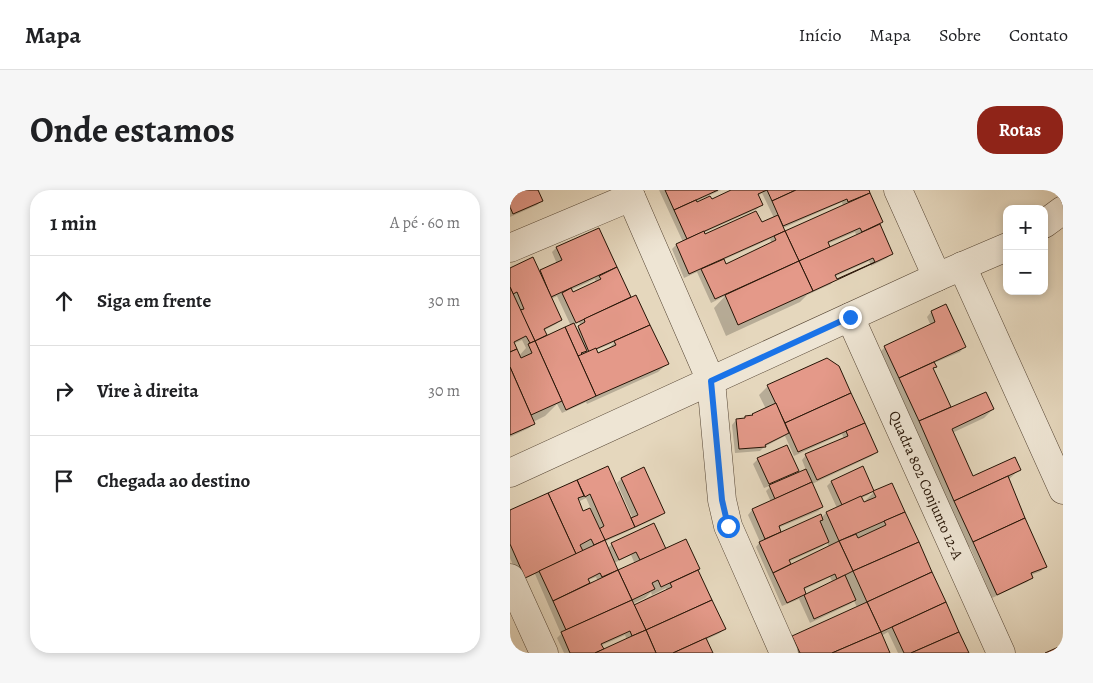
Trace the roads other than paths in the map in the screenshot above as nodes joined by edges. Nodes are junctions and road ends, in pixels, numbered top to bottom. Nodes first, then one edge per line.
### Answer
1 (898, 190) edge
2 (630, 194) edge
3 (1063, 210) edge
4 (1048, 221) edge
5 (1063, 230) edge
6 (1048, 234) edge
7 (510, 248) edge
8 (1003, 249) edge
9 (962, 266) junction
10 (937, 277) junction
11 (850, 317) junction
12 (711, 381) junction
13 (510, 473) edge
14 (1063, 490) edge
15 (510, 578) edge
16 (544, 653) edge
17 (784, 653) edge
18 (1001, 653) edge

1 - 10 street
2 - 7 street
2 - 12 street
3 - 4 street
5 - 6 street
8 - 9 street
9 - 10 street
9 - 14 street
10 - 11 street
11 - 12 street
11 - 18 street, Quadra 802 Conjunto 12-A
12 - 13 street
12 - 17 street
15 - 16 street

